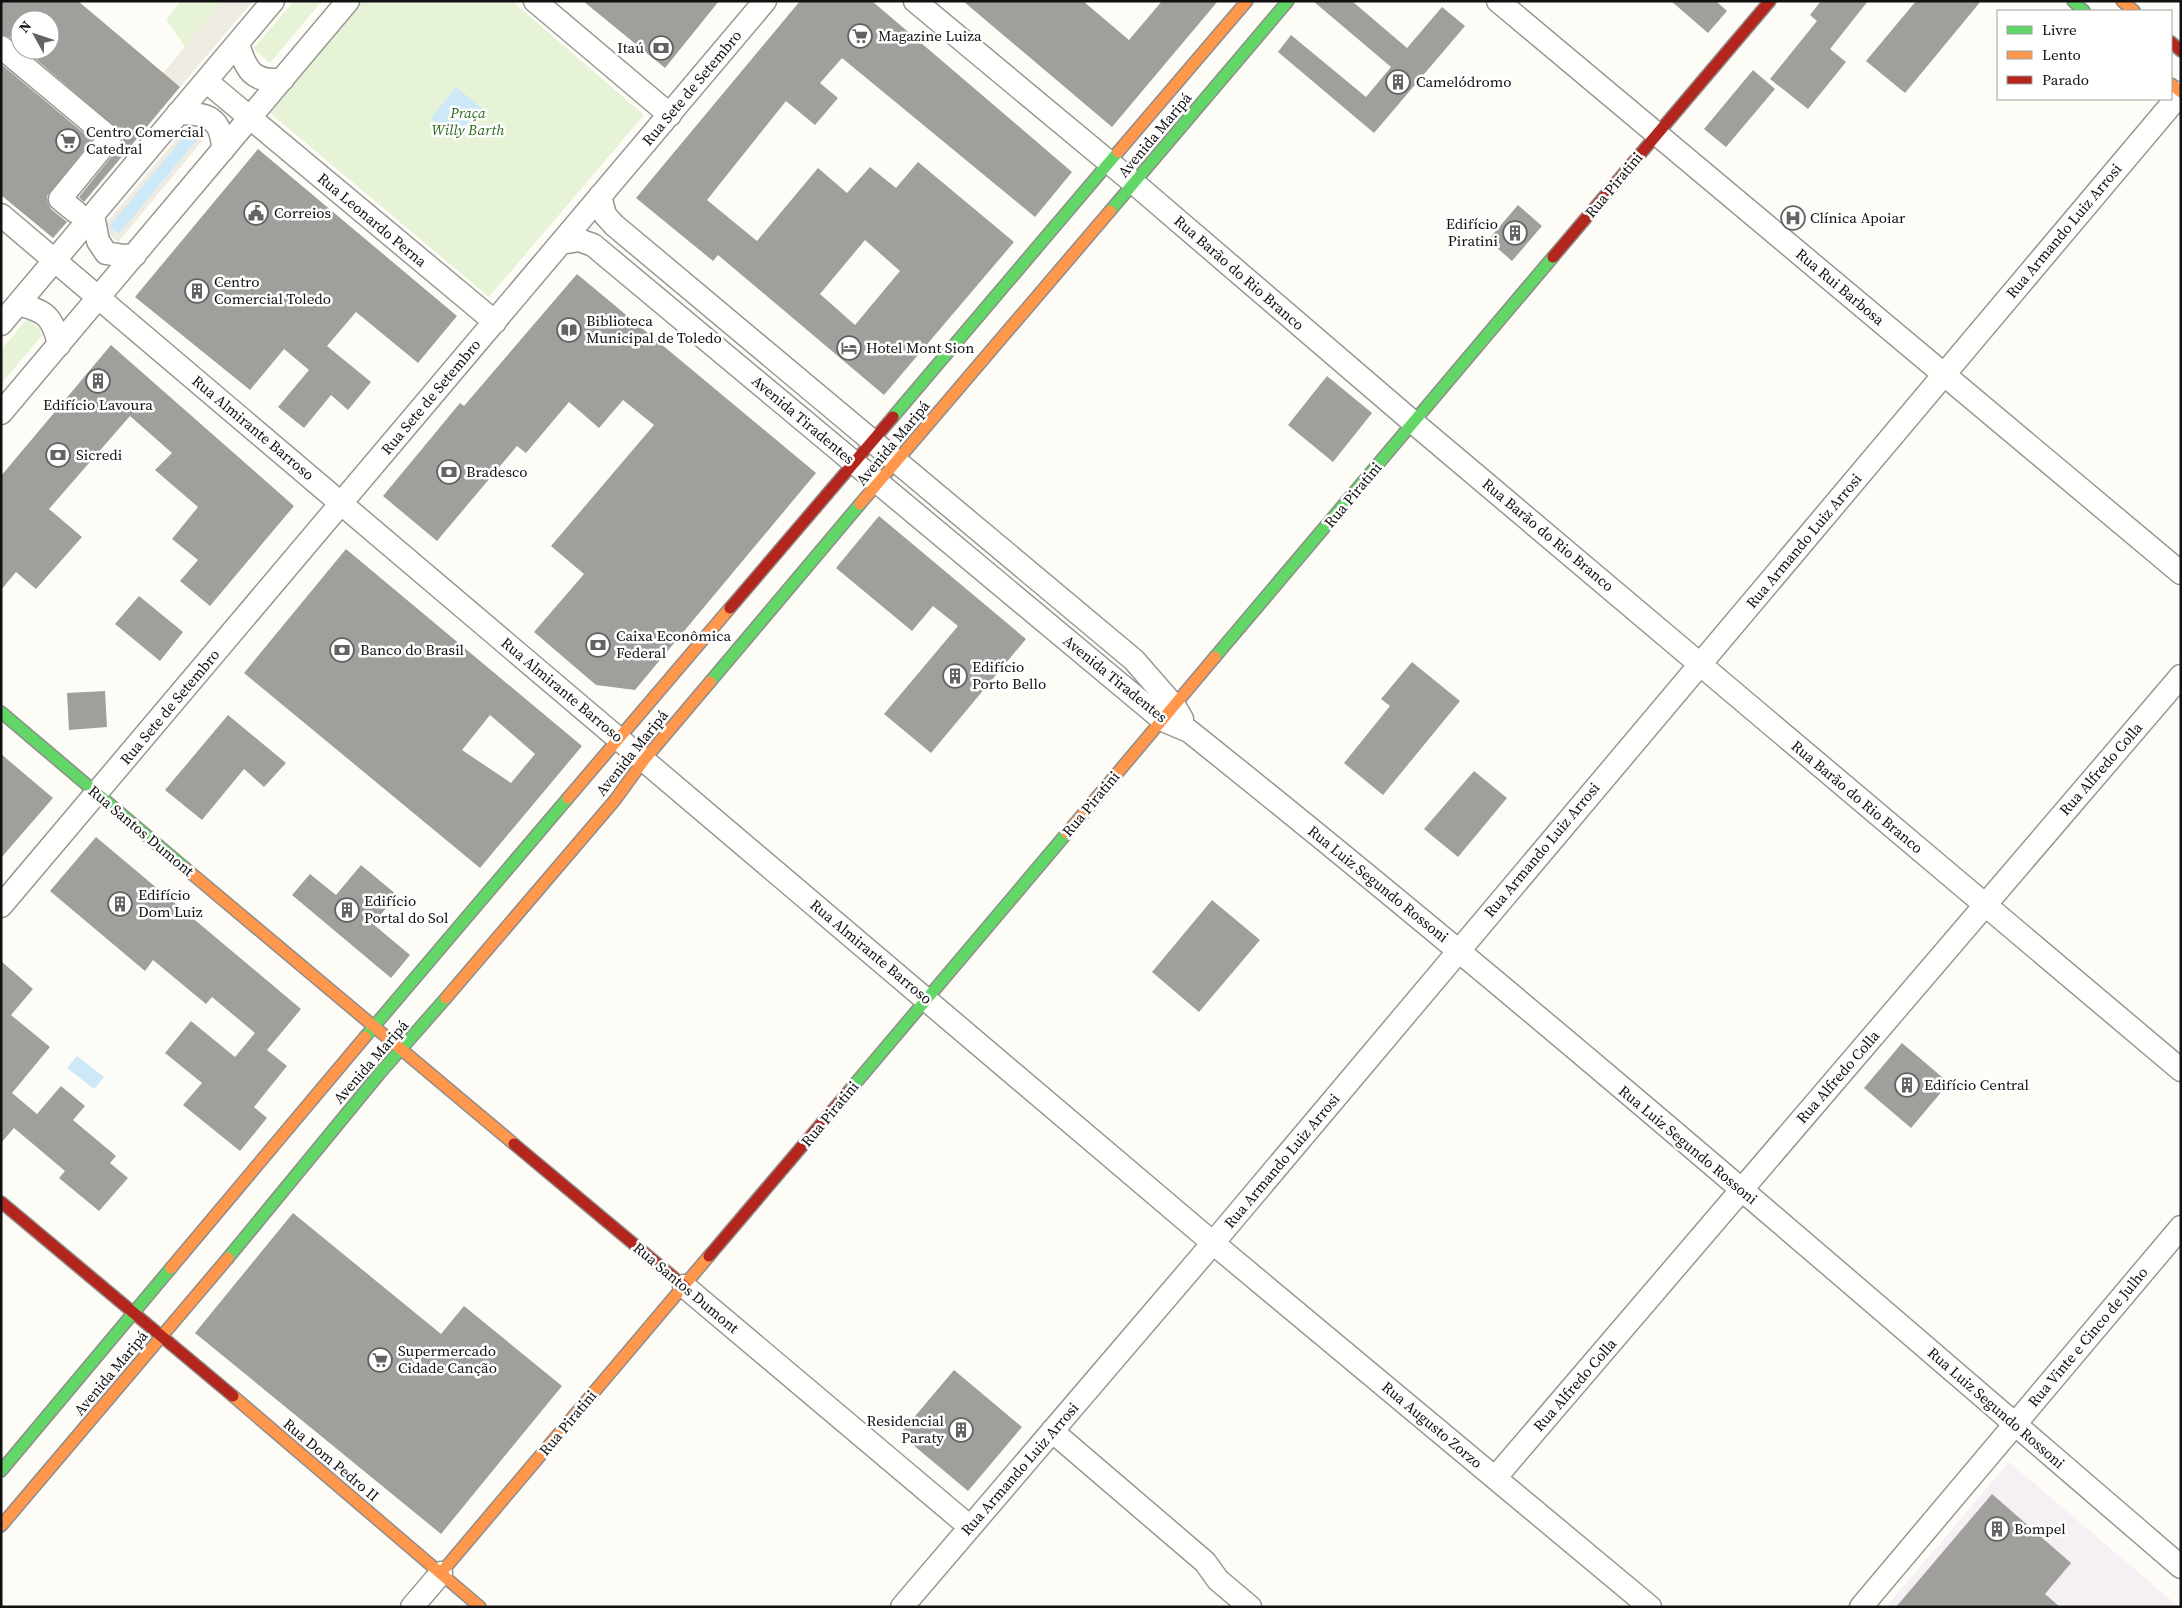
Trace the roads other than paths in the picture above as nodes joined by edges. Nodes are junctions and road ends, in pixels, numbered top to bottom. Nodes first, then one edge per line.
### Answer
1 (273, 1) edge
2 (348, 1) edge
3 (534, 1) edge
4 (765, 1) edge
5 (915, 1) edge
6 (1247, 1) edge
7 (1288, 1) edge
8 (1498, 1) edge
9 (1770, 1) edge
10 (2072, 1) edge
11 (2122, 1) edge
12 (2083, 10) edge
13 (2133, 10) edge
14 (238, 43) junction
15 (1, 47) edge
16 (283, 79) junction
17 (206, 81) junction
18 (2181, 92) edge
19 (178, 113) junction
20 (670, 114) junction
21 (250, 119) junction
22 (1143, 124) junction
23 (1657, 134) junction
24 (1141, 138) dead end
25 (1166, 145) junction
26 (1153, 147) dead end
27 (223, 150) junction
28 (1110, 163) junction
29 (1134, 183) junction
30 (600, 196) junction
31 (1089, 199) junction
32 (84, 213) junction
33 (1, 216) edge
34 (1103, 219) junction
35 (624, 234) junction
36 (561, 243) junction
37 (135, 255) junction
38 (606, 256) junction
39 (54, 261) junction
40 (98, 298) junction
41 (18, 304) junction
42 (495, 322) junction
43 (1, 324) edge
44 (59, 345) junction
45 (1944, 374) junction
46 (823, 400) junction
47 (904, 404) junction
48 (1, 413) edge
49 (805, 422) junction
50 (1414, 422) junction
51 (927, 426) junction
52 (872, 442) junction
53 (896, 462) junction
54 (854, 463) junction
55 (878, 483) junction
56 (938, 496) junction
57 (822, 500) junction
58 (341, 504) junction
59 (919, 517) junction
60 (846, 521) junction
61 (2181, 573) edge
62 (1134, 660) junction
63 (1700, 664) junction
64 (2181, 676) edge
65 (1117, 683) junction
66 (651, 701) junction
67 (1, 712) edge
68 (1169, 714) junction
69 (649, 719) dead end
70 (673, 727) junction
71 (659, 728) dead end
72 (1189, 731) joint
73 (619, 739) junction
74 (644, 760) junction
75 (600, 777) dead end
76 (585, 778) junction
77 (611, 787) dead end
78 (97, 793) junction
79 (614, 800) junction
80 (1985, 904) junction
81 (1, 906) edge
82 (1458, 950) junction
83 (410, 984) junction
84 (927, 999) junction
85 (431, 1015) junction
86 (373, 1027) junction
87 (401, 1049) junction
88 (342, 1064) junction
89 (357, 1064) dead end
90 (2181, 1070) edge
91 (367, 1073) dead end
92 (367, 1088) junction
93 (1741, 1190) junction
94 (1, 1202) edge
95 (2181, 1227) edge
96 (1213, 1243) junction
97 (165, 1274) junction
98 (684, 1286) junction
99 (166, 1291) dead end
100 (134, 1312) junction
101 (162, 1336) junction
102 (2015, 1424) junction
103 (1052, 1431) junction
104 (1, 1471) edge
105 (1495, 1478) junction
106 (1, 1526) edge
107 (970, 1527) junction
108 (2181, 1567) edge
109 (441, 1573) junction
110 (412, 1607) edge
111 (480, 1607) edge
112 (902, 1607) edge
113 (1250, 1607) edge
114 (1650, 1607) edge
115 (1860, 1607) edge

1 - 14 street
2 - 16 street
3 - 20 street
4 - 20 street, Rua Sete de Setembro
5 - 28 street, Rua Barão do Rio Branco
6 - 22 main road, Avenida Maripá
7 - 25 main road, Avenida Maripá
8 - 23 street, Rua Rui Barbosa
9 - 23 main road, Rua Piratini
10 - 12 main road
11 - 13 main road
14 - 16 street
14 - 17 street
15 - 32 street
16 - 21 street
17 - 19 street
17 - 21 street, Rua Leonardo Perna
18 - 45 street, Rua Armando Luiz Arrosi
19 - 27 street
19 - 32 street
20 - 30 street, Rua Sete de Setembro
21 - 27 street
21 - 42 street, Rua Leonardo Perna
22 - 24 main road
22 - 28 main road, Avenida Maripá
23 - 45 street, Rua Rui Barbosa
23 - 50 main road, Rua Piratini
25 - 26 main road
25 - 29 main road, Avenida Maripá
27 - 37 street
28 - 29 street, Rua Barão do Rio Branco
28 - 31 main road, Avenida Maripá
29 - 34 main road, Avenida Maripá
29 - 50 street, Rua Barão do Rio Branco
30 - 35 street, Avenida Tiradentes
30 - 36 street, Rua Sete de Setembro
31 - 34 main road
31 - 47 main road, Avenida Maripá
32 - 37 street
32 - 39 street
33 - 39 street, Rua Almirante Barroso
34 - 51 main road, Avenida Maripá
35 - 38 street
35 - 46 street, Avenida Tiradentes
36 - 38 street, Avenida Tiradentes
36 - 42 street, Rua Sete de Setembro
37 - 40 street
38 - 49 street, Avenida Tiradentes
39 - 40 street, Rua Almirante Barroso
39 - 41 street
40 - 44 street
40 - 58 street, Rua Almirante Barroso
41 - 43 street
41 - 44 street
42 - 58 street, Rua Sete de Setembro
44 - 48 street
45 - 61 street, Rua Rui Barbosa
45 - 63 street, Rua Armando Luiz Arrosi
46 - 49 street
46 - 52 street, Avenida Tiradentes
47 - 51 main road
47 - 52 main road, Avenida Maripá
49 - 54 street, Avenida Tiradentes
50 - 63 street, Rua Barão do Rio Branco
50 - 68 main road, Rua Piratini
51 - 53 main road, Avenida Maripá
52 - 53 street, Avenida Tiradentes
52 - 54 main road, Avenida Maripá
53 - 55 main road, Avenida Maripá
53 - 56 street, Avenida Tiradentes
54 - 55 street, Avenida Tiradentes
54 - 57 main road, Avenida Maripá
55 - 59 street, Avenida Tiradentes
55 - 60 main road, Avenida Maripá
56 - 59 street
56 - 62 street, Avenida Tiradentes
57 - 60 main road
57 - 66 main road, Avenida Maripá
58 - 73 street, Rua Almirante Barroso
58 - 78 street, Rua Sete de Setembro
59 - 65 street, Avenida Tiradentes
60 - 70 main road, Avenida Maripá
62 - 65 street
62 - 68 street, Avenida Tiradentes
63 - 80 street, Rua Barão do Rio Branco
63 - 82 street, Rua Armando Luiz Arrosi
64 - 80 street, Rua Alfredo Colla
65 - 68 street, Avenida Tiradentes
66 - 69 main road
66 - 73 main road, Avenida Maripá
67 - 78 main road, Rua Santos Dumont
68 - 72 street, Avenida Tiradentes
68 - 84 main road, Rua Piratini
70 - 71 main road
70 - 74 main road, Avenida Maripá
72 - 82 street, Rua Luiz Segundo Rossoni
73 - 74 street, Rua Almirante Barroso
73 - 76 main road, Avenida Maripá
74 - 79 main road, Avenida Maripá
74 - 84 street, Rua Almirante Barroso
75 - 76 main road
76 - 83 main road, Avenida Maripá
77 - 79 main road
78 - 81 street, Rua Sete de Setembro
78 - 86 main road, Rua Santos Dumont
79 - 85 main road, Avenida Maripá
80 - 90 street, Rua Barão do Rio Branco
80 - 93 street, Rua Alfredo Colla
82 - 93 street, Rua Luiz Segundo Rossoni
82 - 96 street, Rua Armando Luiz Arrosi
83 - 85 main road
83 - 86 main road, Avenida Maripá
84 - 96 street, Rua Almirante Barroso
84 - 98 main road, Rua Piratini
85 - 87 main road, Avenida Maripá
86 - 87 main road, Rua Santos Dumont
86 - 88 main road, Avenida Maripá
87 - 92 main road, Avenida Maripá
87 - 98 main road, Rua Santos Dumont
88 - 89 main road
88 - 97 main road, Avenida Maripá
91 - 92 main road
92 - 101 main road, Avenida Maripá
93 - 102 street, Rua Luiz Segundo Rossoni
93 - 105 street, Rua Alfredo Colla
94 - 100 main road
95 - 102 street, Rua Vinte e Cinco de Julho
96 - 103 street, Rua Armando Luiz Arrosi
96 - 105 street, Rua Augusto Zorzo
97 - 99 main road
97 - 100 main road, Avenida Maripá
98 - 107 street, Rua Santos Dumont
98 - 109 main road, Rua Piratini
100 - 101 main road, Rua Dom Pedro II
100 - 104 main road, Avenida Maripá
101 - 106 main road, Avenida Maripá
101 - 109 main road, Rua Dom Pedro II
102 - 108 street, Rua Luiz Segundo Rossoni
102 - 115 street, Rua Vinte e Cinco de Julho
103 - 107 street, Rua Armando Luiz Arrosi
103 - 113 street
105 - 114 street, Rua Augusto Zorzo
107 - 112 street, Rua Armando Luiz Arrosi
109 - 110 street, Rua Piratini
109 - 111 main road, Rua Dom Pedro II

